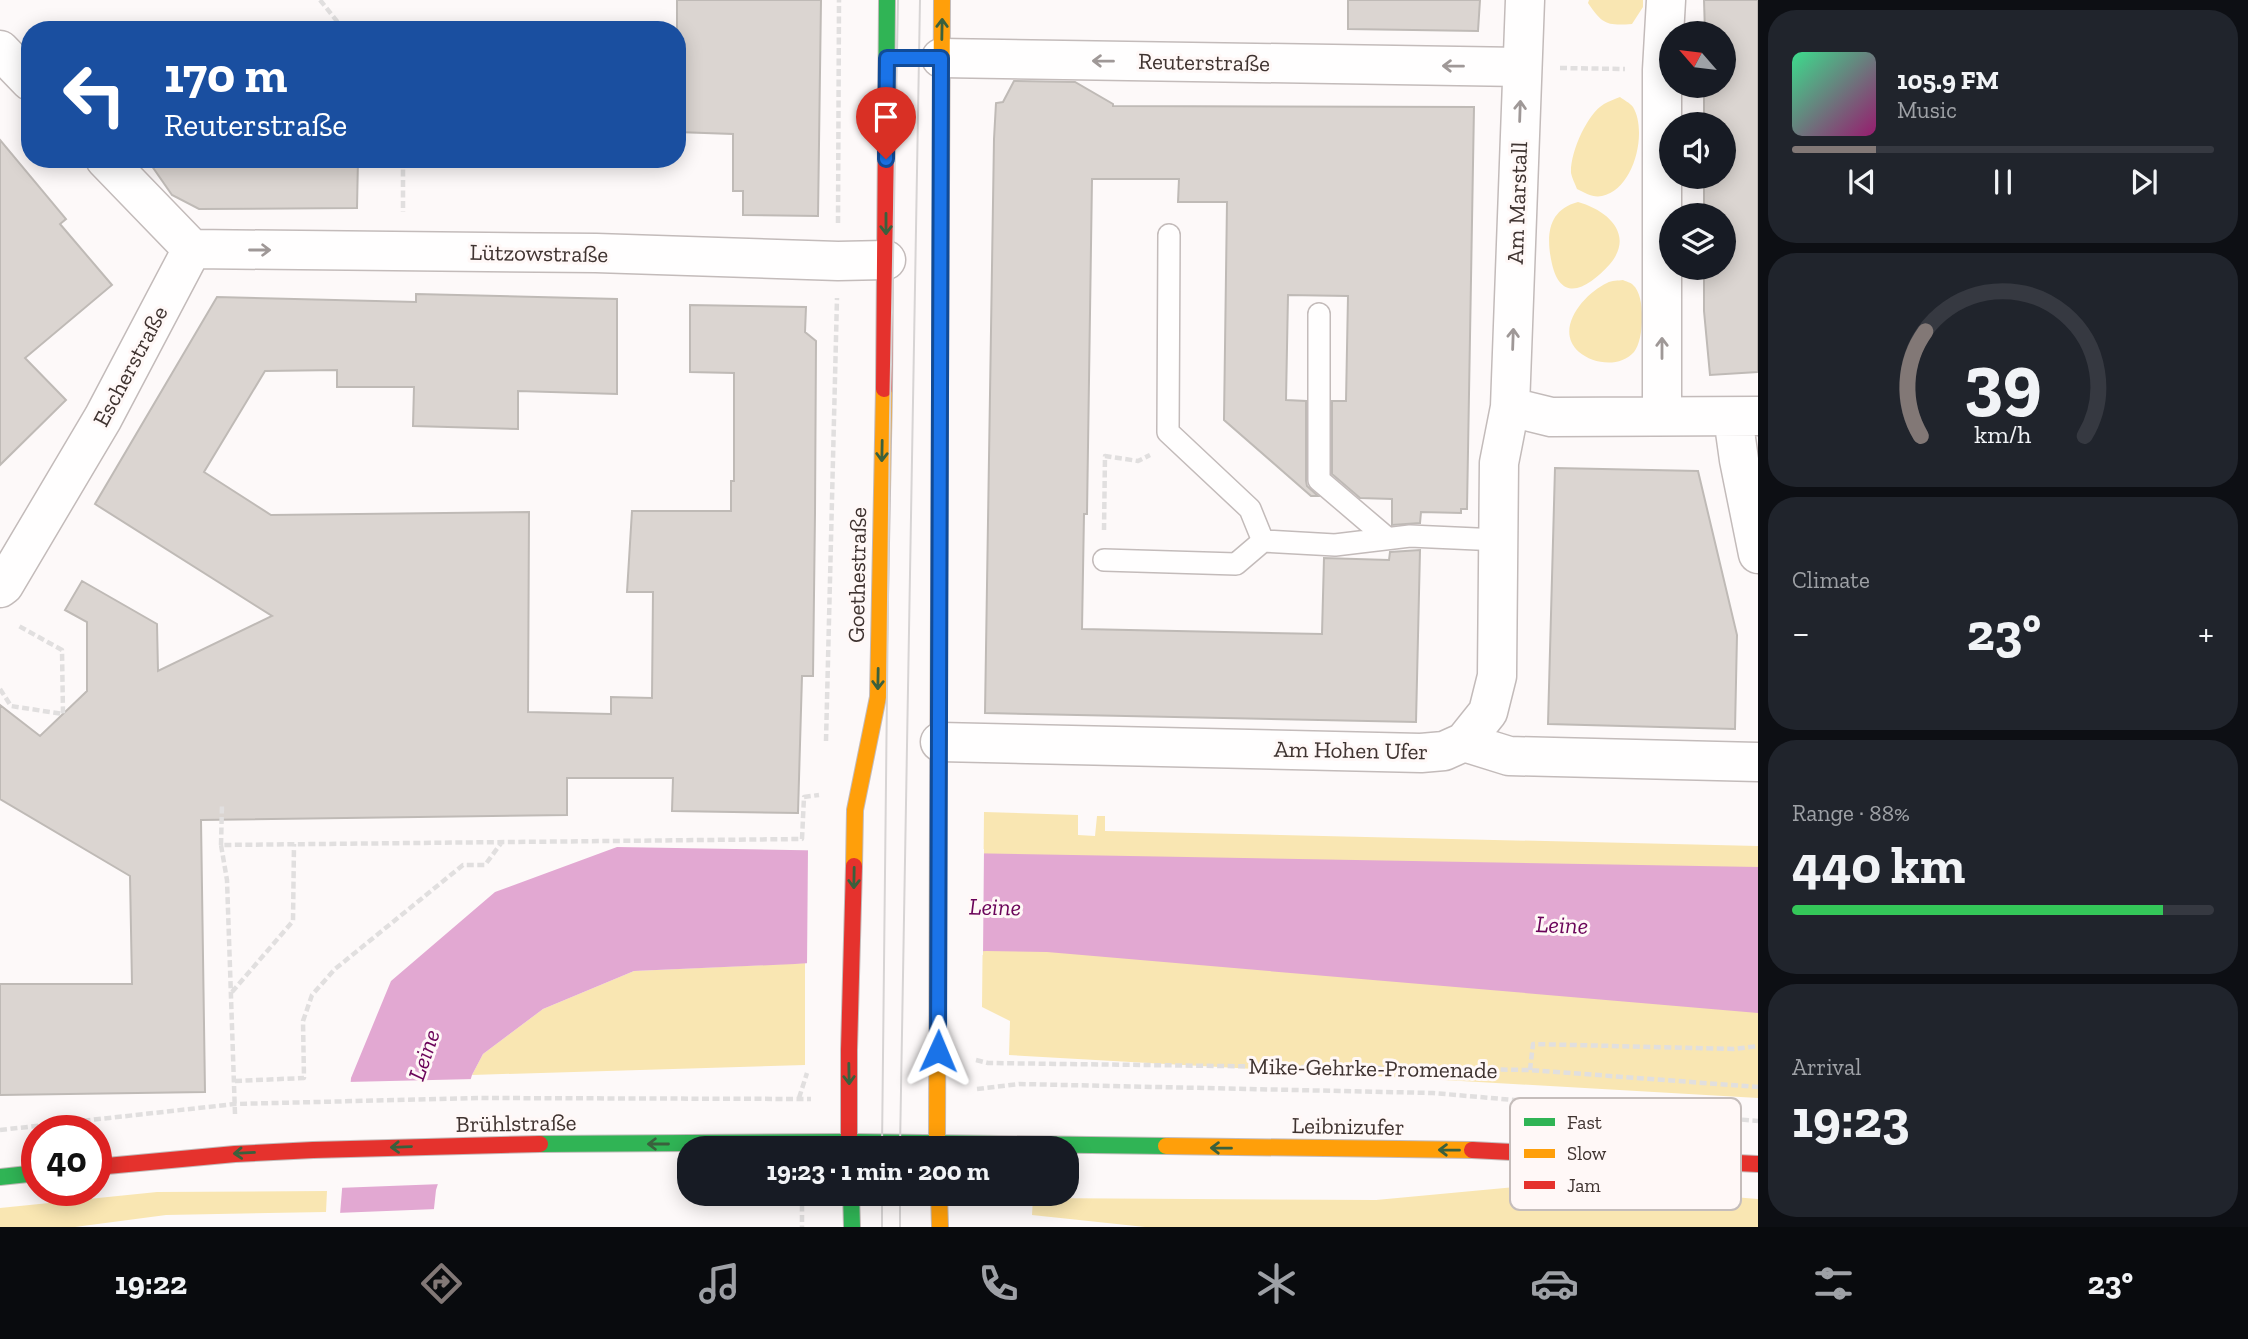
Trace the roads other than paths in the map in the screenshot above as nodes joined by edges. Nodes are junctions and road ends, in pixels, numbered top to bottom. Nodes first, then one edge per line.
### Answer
1 (887, 0) edge
2 (942, 0) edge
3 (1525, 0) edge
4 (1666, 0) edge
5 (0, 50) edge
6 (936, 58) junction
7 (1521, 67) junction
8 (21, 72) edge
9 (114, 168) edge
10 (1169, 235) dead end
11 (192, 249) junction
12 (886, 260) junction
13 (1319, 314) dead end
14 (1510, 407) junction
15 (1662, 416) junction
16 (1746, 416) edge
17 (1387, 538) junction
18 (1499, 540) junction
19 (1263, 541) junction
20 (1758, 554) edge
21 (1104, 560) road end
22 (5, 605) edge
23 (940, 742) junction
24 (1464, 742) junction
25 (1758, 762) edge
26 (849, 1136) edge
27 (937, 1136) edge
28 (677, 1145) edge
29 (1079, 1147) edge
30 (1510, 1151) edge
31 (112, 1166) edge
32 (21, 1175) edge
33 (0, 1177) edge
34 (851, 1206) edge
35 (939, 1206) edge
36 (852, 1227) edge
37 (940, 1227) edge

1 -> 12 street, Goethestraße
6 -> 2 street
3 - 7 street, Am Marstall
15 -> 4 street
5 - 8 street
7 -> 6 street, Reuterstraße
6 - 23 street
14 -> 7 street, Am Marstall
9 - 11 street
10 - 19 lane
11 -> 12 street, Lützowstraße
11 - 22 street, Escherstraße
12 -> 26 street, Goethestraße
13 - 17 lane
14 - 15 street
14 - 18 street, Am Marstall
15 - 16 street
16 - 20 street
17 - 18 lane
17 - 19 lane
18 - 24 street, Am Marstall
19 - 21 lane
23 - 24 street, Am Hohen Ufer
23 - 27 street
24 - 25 street
28 -> 31 street, Brühlstraße
30 -> 29 street, Leibnizufer
32 - 33 street
34 - 36 street
35 - 37 street

